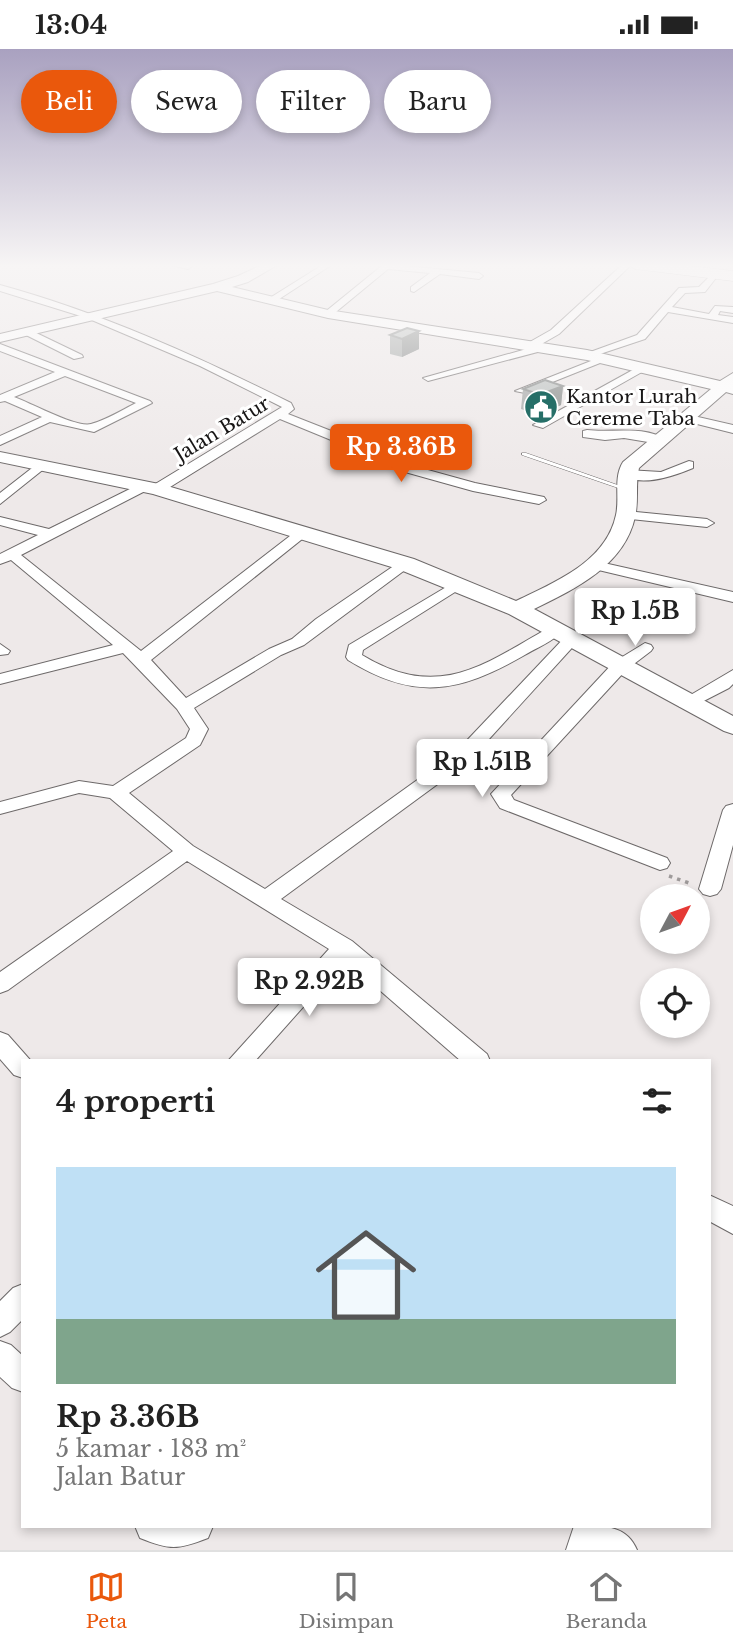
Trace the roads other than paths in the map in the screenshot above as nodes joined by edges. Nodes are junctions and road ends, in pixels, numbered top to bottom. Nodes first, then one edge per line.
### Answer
1 (18, 334) edge
2 (31, 334) edge
3 (134, 334) edge
4 (437, 334) edge
5 (553, 334) edge
6 (643, 334) edge
7 (0, 338) edge
8 (539, 346) junction
9 (0, 347) edge
10 (587, 355) junction
11 (78, 357) dead end
12 (606, 359) junction
13 (644, 368) junction
14 (64, 372) junction
15 (429, 378) dead end
16 (0, 383) edge
17 (730, 384) edge
18 (23, 389) junction
19 (521, 391) edge
20 (2, 398) edge
21 (279, 415) junction
22 (49, 418) junction
23 (685, 418) junction
24 (539, 425) dead end
25 (733, 429) edge
26 (587, 434) dead end
27 (660, 440) junction
28 (0, 441) edge
29 (524, 454) dead end
30 (0, 457) edge
31 (41, 465) junction
32 (689, 465) dead end
33 (627, 482) junction
34 (151, 487) junction
35 (0, 500) edge
36 (538, 500) dead end
37 (626, 515) junction
38 (0, 521) edge
39 (708, 523) dead end
40 (304, 532) junction
41 (52, 534) junction
42 (4, 558) edge
43 (406, 564) junction
44 (595, 565) junction
45 (458, 584) junction
46 (733, 597) edge
47 (517, 609) junction
48 (564, 635) junction
49 (125, 647) junction
50 (645, 648) dead end
51 (141, 659) junction
52 (620, 666) junction
53 (733, 674) edge
54 (0, 679) edge
55 (686, 703) junction
56 (184, 706) junction
57 (733, 726) edge
58 (116, 793) junction
59 (0, 808) edge
60 (733, 810) edge
61 (186, 851) junction
62 (660, 863) road end
63 (710, 889) dead end
64 (266, 899) junction
65 (344, 947) junction
66 (0, 983) edge
67 (0, 1042) edge
68 (242, 1059) edge
69 (476, 1059) edge
70 (21, 1066) edge
71 (711, 1208) edge
72 (733, 1221) edge
73 (21, 1300) edge
74 (0, 1322) edge
75 (0, 1356) edge
76 (21, 1375) edge
77 (156, 1528) edge
78 (191, 1528) edge
79 (588, 1536) edge
80 (620, 1550) edge

1 - 7 street
2 - 11 street
3 - 21 street, Jalan Batur
4 - 8 street
5 - 8 street
6 - 10 street
8 - 10 street
8 - 15 street
9 - 14 street
10 - 12 street
12 - 13 street
12 - 19 street
13 - 17 street
13 - 24 street
14 - 18 street
14 - 22 street
16 - 18 street
17 - 23 street
18 - 20 street
20 - 22 street
21 - 34 street, Jalan Batur
21 - 36 street
22 - 28 street
23 - 25 street
23 - 27 street
26 - 27 street
27 - 33 street
29 - 33 lane
30 - 31 street
31 - 34 street
31 - 35 street
32 - 33 street
33 - 37 street
34 - 40 street
34 - 41 street, Jalan Batur
37 - 39 street
37 - 44 street
38 - 41 street
40 - 43 street
40 - 51 street
41 - 42 street, Jalan Batur
42 - 49 street
43 - 45 street
43 - 56 street
44 - 46 street
44 - 47 street
45 - 47 street
45 - 48 street
47 - 48 street
48 - 52 street
48 - 64 street
49 - 51 street
49 - 54 street
50 - 52 street
51 - 56 street
52 - 55 street
52 - 62 street
53 - 55 street
55 - 57 street
56 - 58 street
58 - 59 street
58 - 61 street
60 - 63 street
61 - 64 street
61 - 66 street
64 - 65 street
65 - 68 street
65 - 69 street
67 - 70 street
71 - 72 street
73 - 74 street
75 - 76 street
77 - 78 street
79 - 80 street

